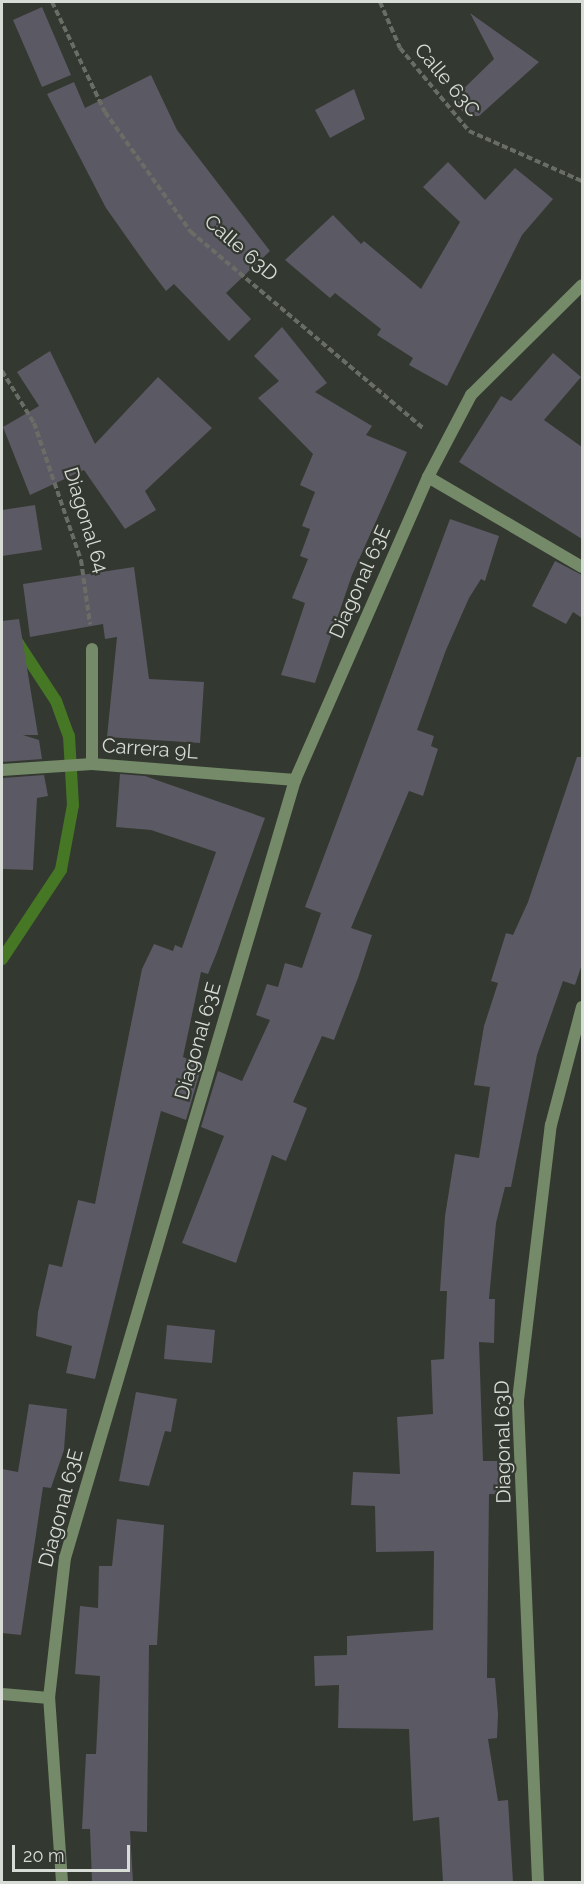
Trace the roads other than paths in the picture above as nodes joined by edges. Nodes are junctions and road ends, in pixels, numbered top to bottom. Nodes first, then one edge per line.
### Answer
1 (582, 285) edge
2 (428, 477) junction
3 (582, 567) edge
4 (92, 649) road end
5 (92, 764) junction
6 (2, 770) edge
7 (296, 780) junction
8 (582, 1007) edge
9 (2, 1694) edge
10 (49, 1698) junction
11 (62, 1882) edge
12 (538, 1882) edge

1 - 2 street, Diagonal 63E
2 - 3 street
2 - 7 street, Diagonal 63E
4 - 5 street
5 - 6 street, Carrera 9L
5 - 7 street, Carrera 9L
7 - 10 street, Diagonal 63E
8 - 12 street, Diagonal 63D
9 - 10 street
10 - 11 street, Diagonal 63E

